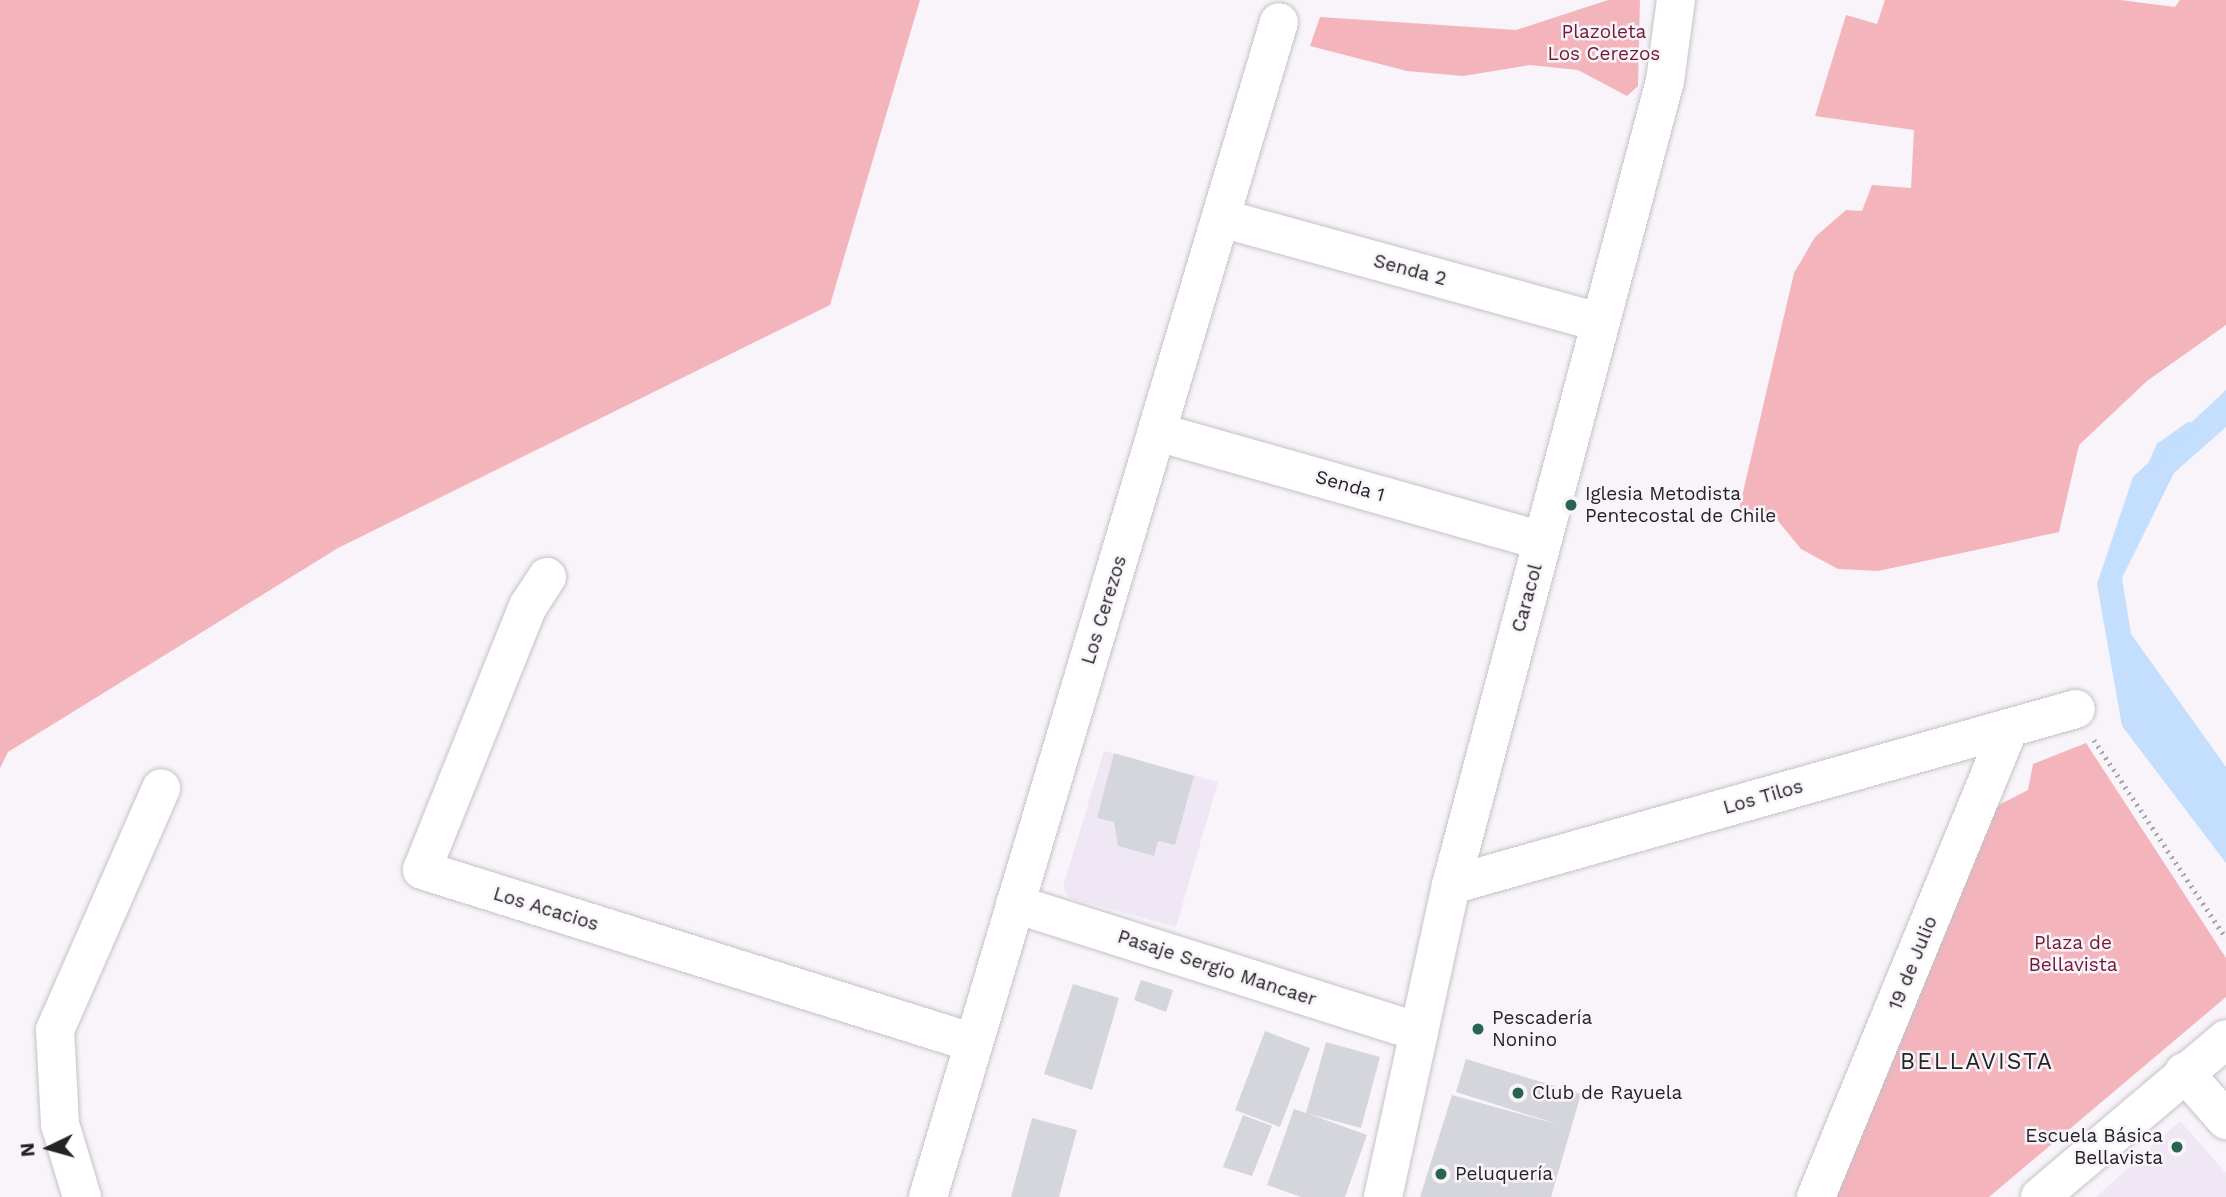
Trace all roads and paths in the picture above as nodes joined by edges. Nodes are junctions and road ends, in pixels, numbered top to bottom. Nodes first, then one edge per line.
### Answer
1 (1676, 0) edge
2 (1279, 22) dead end
3 (1221, 218) junction
4 (1599, 322) junction
5 (1157, 432) junction
6 (1542, 541) junction
7 (547, 577) dead end
8 (2076, 709) joint
9 (2009, 728) junction
10 (162, 788) dead end
11 (1451, 885) junction
12 (1015, 904) junction
13 (2226, 938) edge
14 (1419, 1032) junction
15 (2226, 1039) edge
16 (974, 1043) junction
17 (2184, 1072) junction
18 (2226, 1120) edge
19 (82, 1197) edge
20 (928, 1197) edge
21 (1383, 1197) edge
22 (1816, 1197) edge
23 (2040, 1197) edge

1 - 4 street, Caracol
2 - 3 street, Los Cerezos
3 - 4 street, Senda 2
3 - 5 street, Los Cerezos
4 - 6 street, Caracol
5 - 6 street, Senda 1
5 - 12 street, Los Cerezos
6 - 11 street, Caracol
7 - 16 street, Los Acacios
8 - 9 street, Los Tilos
8 - 13 path
9 - 11 street, Los Tilos
9 - 22 street, 19 de Julio
10 - 19 street
11 - 14 street, Caracol
12 - 14 street, Pasaje Sergio Mancaer
12 - 16 street, Los Cerezos
14 - 21 street, Caracol
15 - 17 street
16 - 20 street, Los Cerezos
17 - 18 street
17 - 23 street

